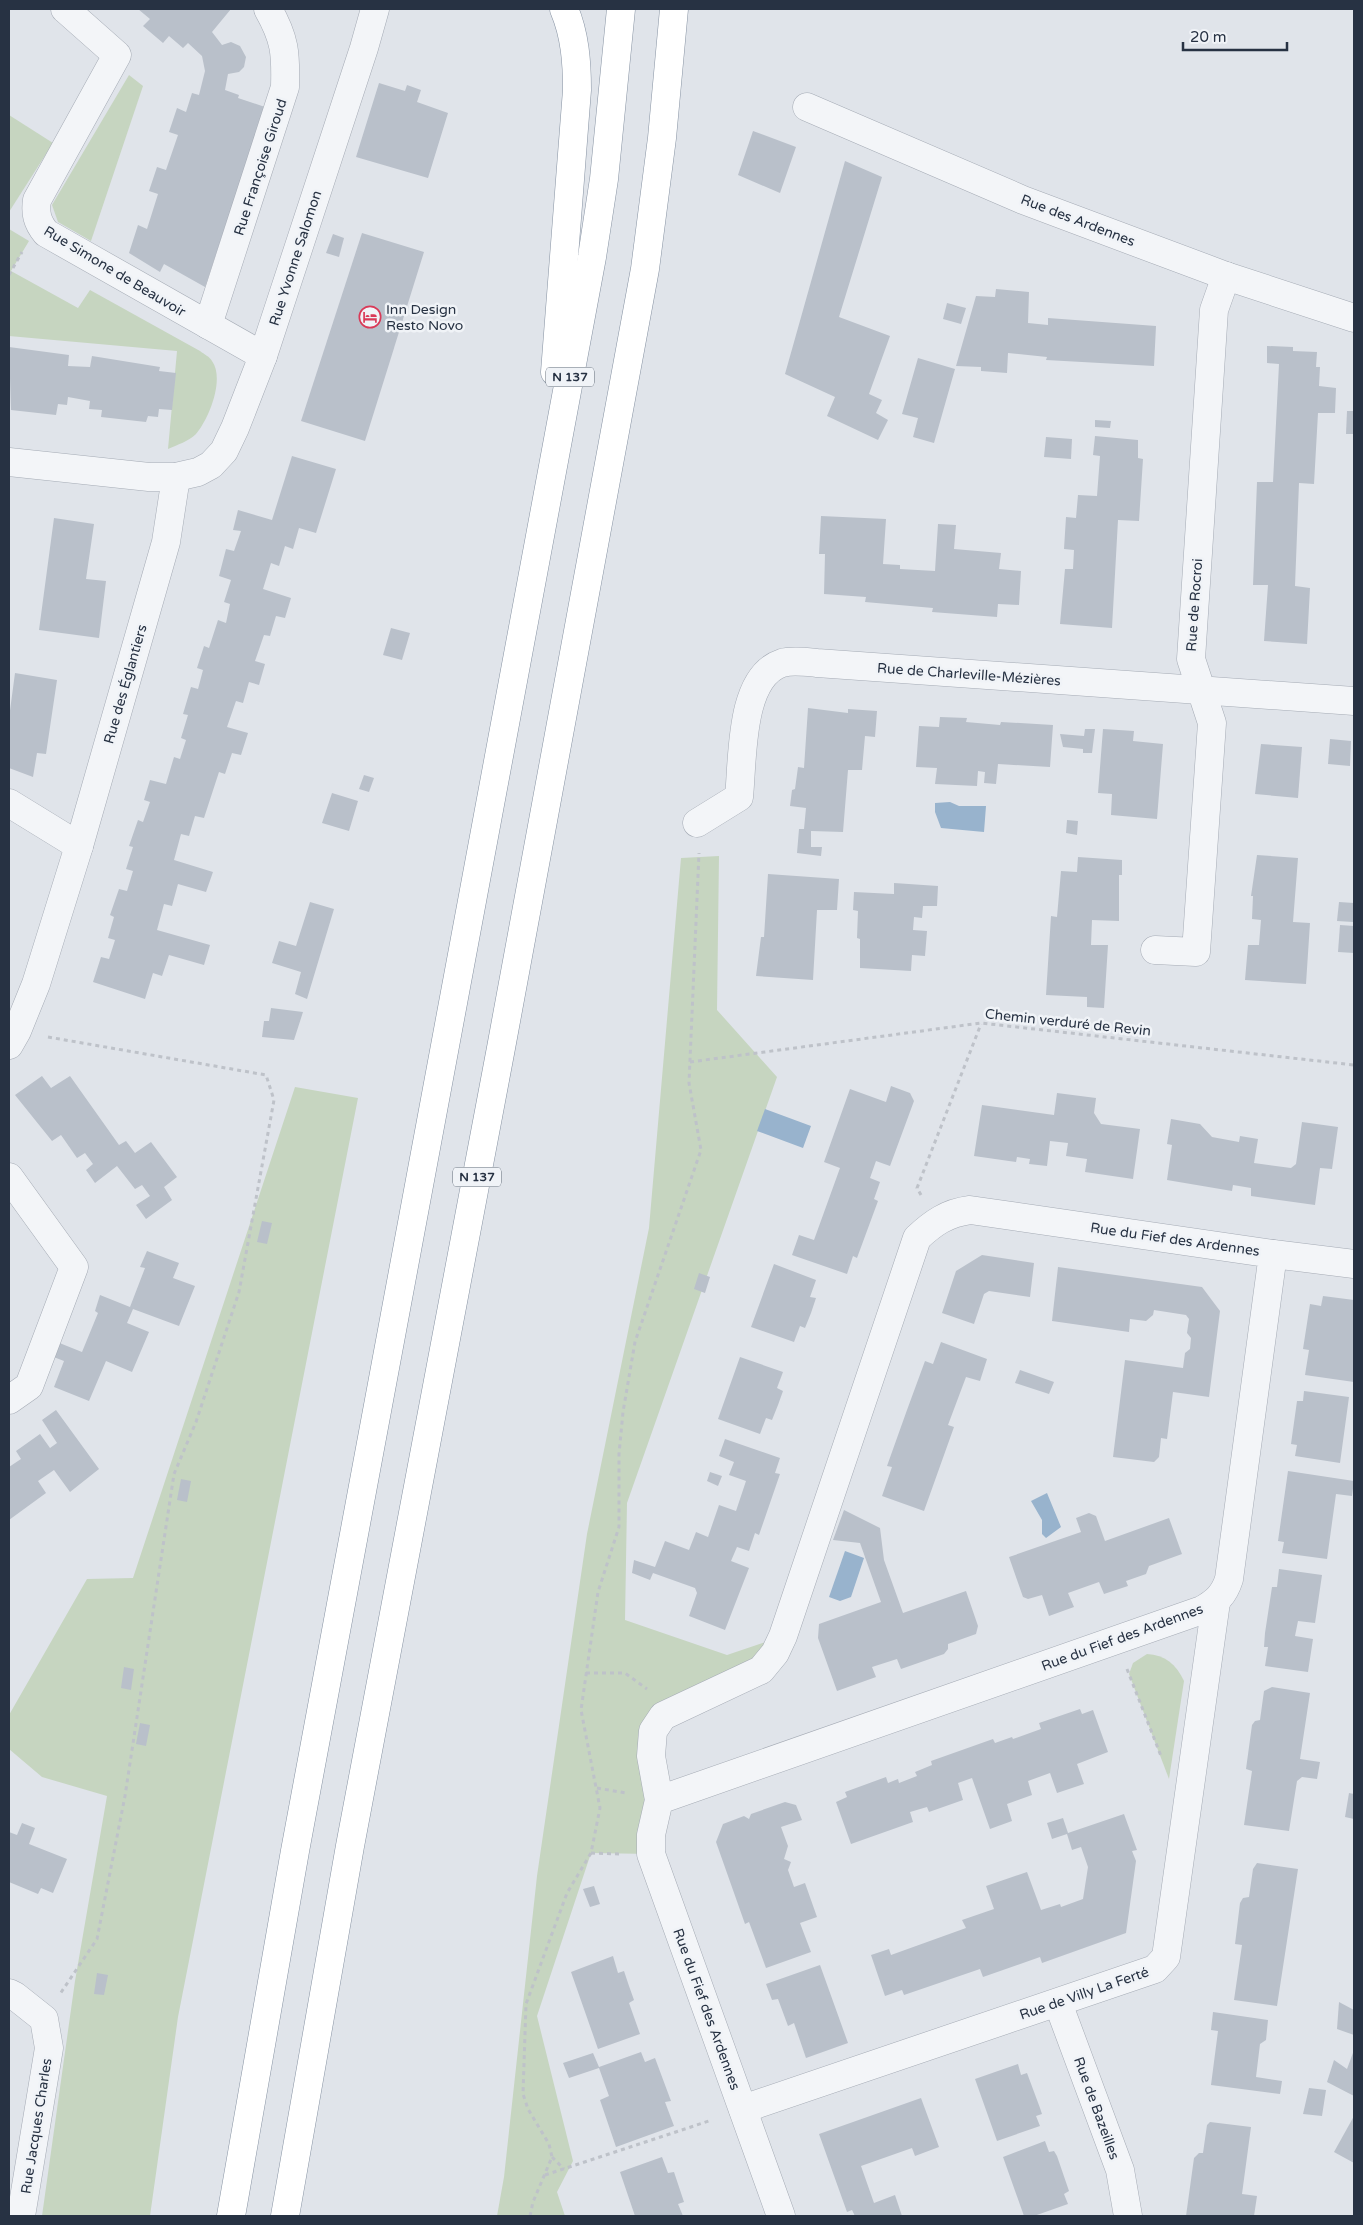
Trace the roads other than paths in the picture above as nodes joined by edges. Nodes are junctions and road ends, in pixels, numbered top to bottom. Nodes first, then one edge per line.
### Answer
1 (65, 9) edge
2 (268, 9) edge
3 (375, 9) edge
4 (564, 9) edge
5 (620, 9) edge
6 (674, 15) edge
7 (807, 107) dead end
8 (1226, 276) junction
9 (1354, 318) edge
10 (208, 325) junction
11 (263, 356) junction
12 (9, 462) edge
13 (176, 478) junction
14 (543, 528) junction
15 (1201, 690) junction
16 (1354, 701) edge
17 (9, 803) edge
18 (697, 822) road end
19 (79, 846) junction
20 (1155, 950) dead end
21 (13, 1038) edge
22 (9, 1177) edge
23 (1273, 1254) junction
24 (1354, 1264) edge
25 (9, 1400) edge
26 (1216, 1602) junction
27 (659, 1800) junction
28 (9, 1993) edge
29 (1058, 2003) junction
30 (743, 2109) junction
31 (21, 2216) edge
32 (231, 2216) edge
33 (285, 2216) edge
34 (781, 2216) edge
35 (1128, 2216) edge

1 - 10 street, Rue Simone de Beauvoir
2 - 10 street, Rue Françoise Giroud
3 - 11 street, Rue Yvonne Salomon
4 - 14 highway
5 - 14 highway, N 137
6 - 33 highway, N 137
7 - 8 street, Rue des Ardennes
8 - 9 street, Rue des Ardennes
8 - 15 street, Rue de Rocroi
10 - 11 street, Rue Simone de Beauvoir
11 - 13 street, Rue Yvonne Salomon
12 - 13 street
13 - 19 street, Rue des Églantiers
14 - 32 highway, N 137
15 - 16 street, Rue de Charleville-Mézières
15 - 18 street, Rue de Charleville-Mézières
15 - 20 street, Rue de Rocroi
17 - 19 street
19 - 21 street, Rue des Églantiers
22 - 25 street
23 - 24 street
23 - 26 street, Rue du Fief des Ardennes
23 - 27 street, Rue du Fief des Ardennes
26 - 27 street, Rue du Fief des Ardennes
26 - 29 street, Rue de Villy La Ferté
27 - 30 street, Rue du Fief des Ardennes
28 - 31 street, Rue Jacques Charles
29 - 30 street, Rue de Villy La Ferté
29 - 35 street, Rue de Bazeilles
30 - 34 street, Rue du Fief des Ardennes

